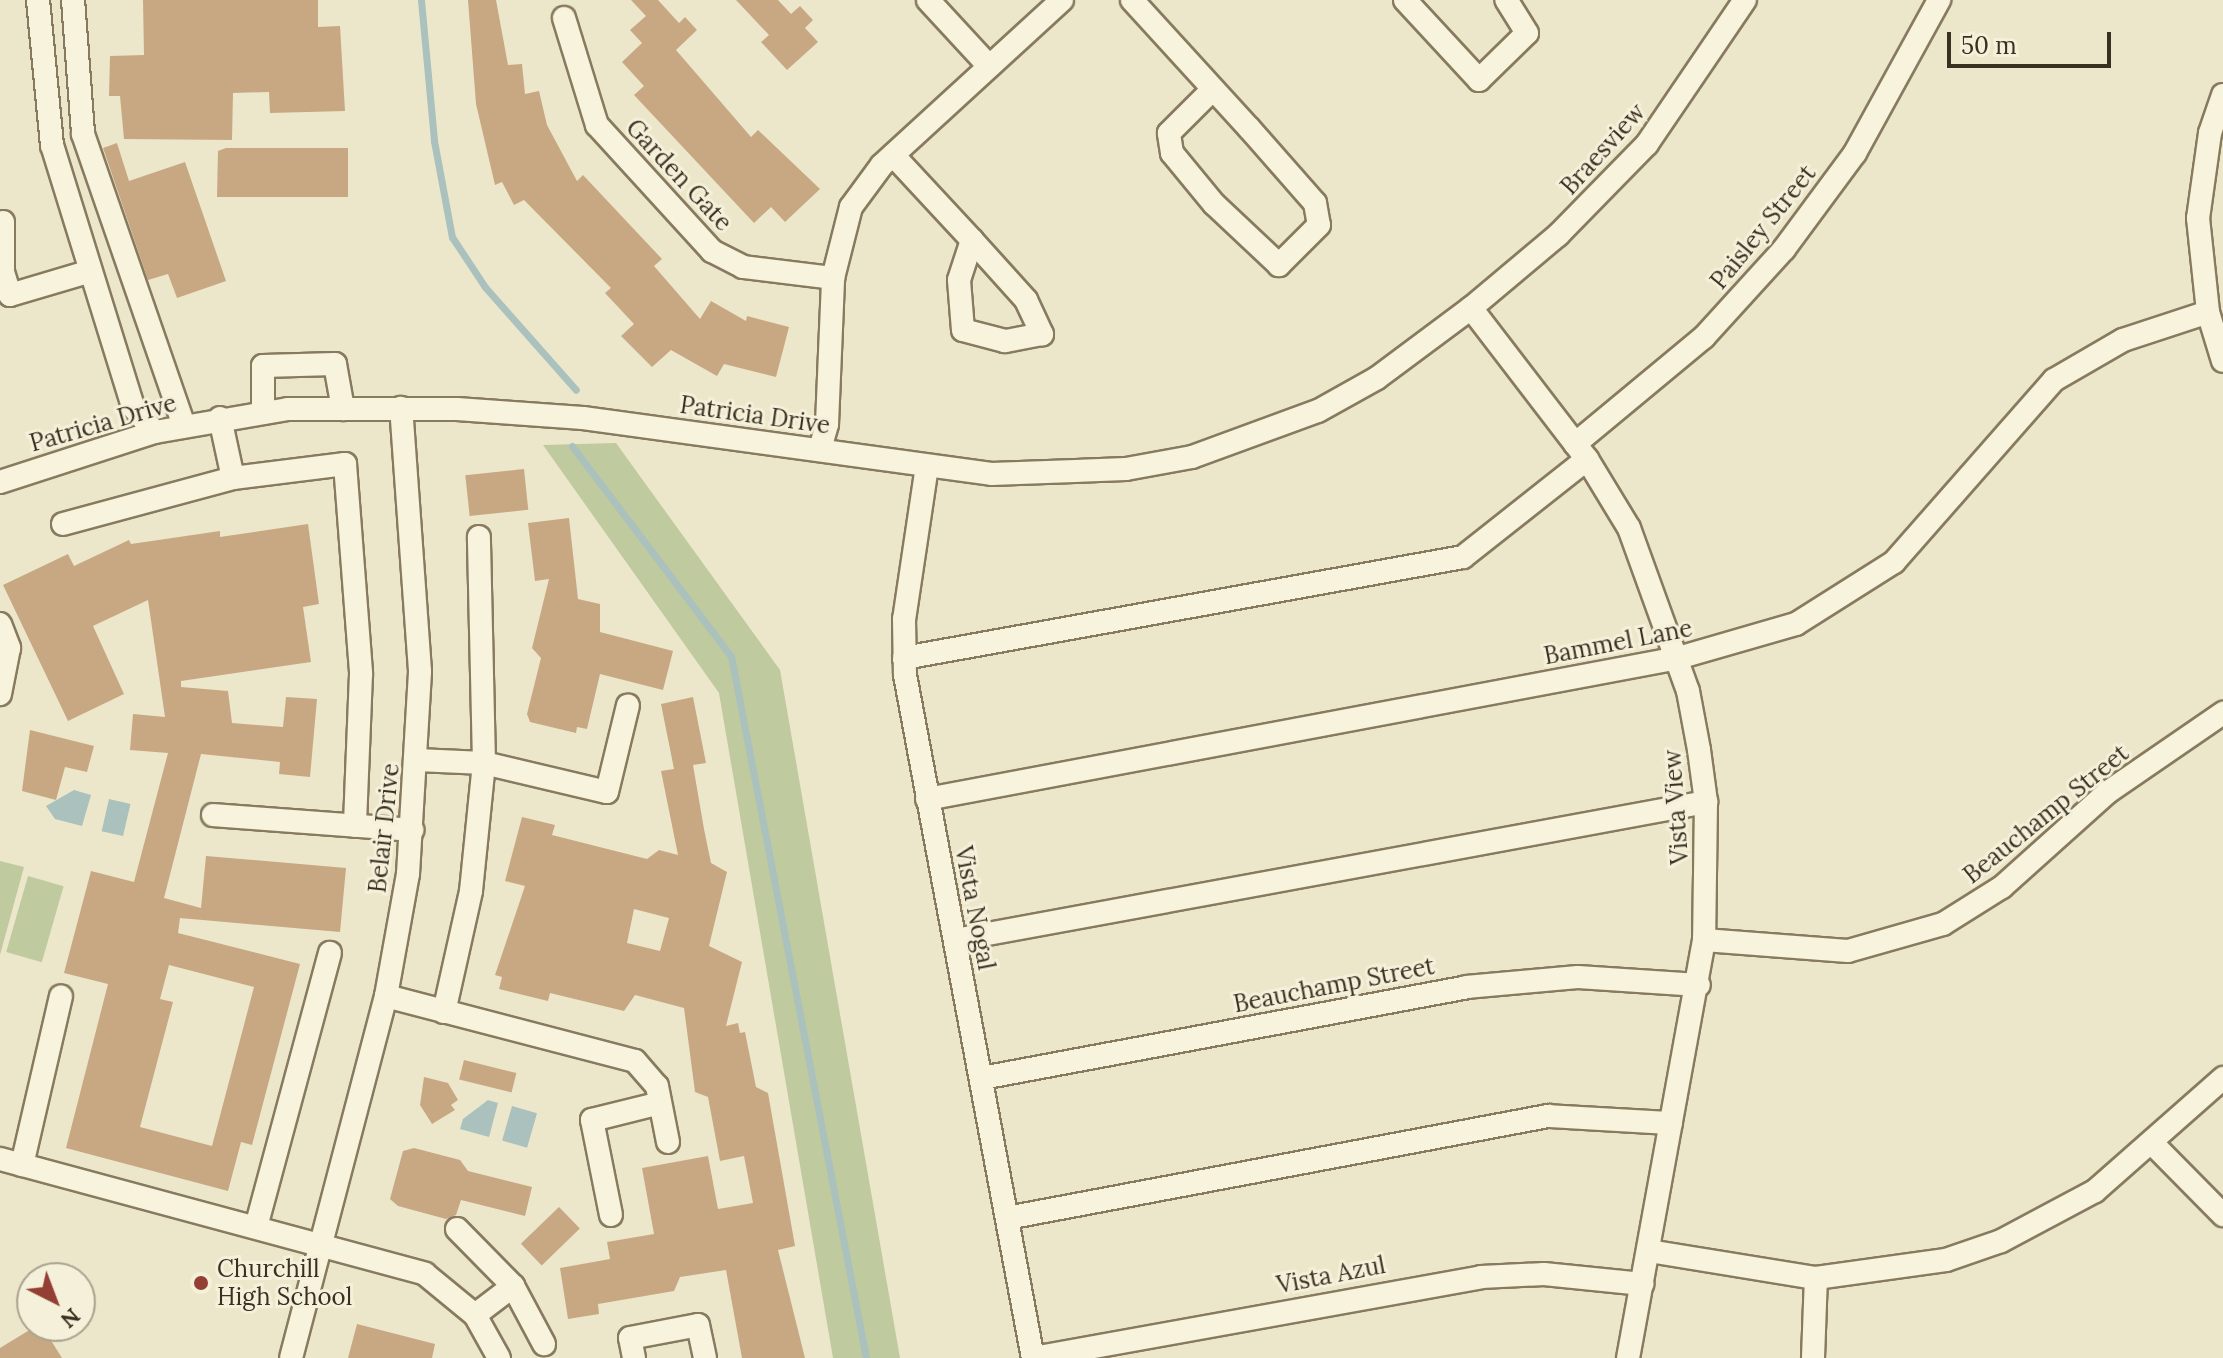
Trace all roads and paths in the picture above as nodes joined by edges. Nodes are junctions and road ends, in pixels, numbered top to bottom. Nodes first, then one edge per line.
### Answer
1 (38, 0) edge
2 (73, 0) edge
3 (928, 0) edge
4 (1062, 0) edge
5 (1132, 0) edge
6 (1405, 0) edge
7 (1506, 0) edge
8 (1745, 0) edge
9 (1939, 0) edge
10 (564, 18) dead end
11 (989, 66) junction
12 (1213, 89) junction
13 (2223, 95) edge
14 (893, 155) junction
15 (3, 222) dead end
16 (972, 240) junction
17 (91, 271) junction
18 (833, 278) junction
19 (1471, 308) junction
20 (2208, 312) junction
21 (2223, 361) edge
22 (401, 408) junction
23 (343, 409) junction
24 (263, 413) junction
25 (220, 418) junction
26 (184, 426) junction
27 (155, 432) junction
28 (820, 449) junction
29 (1581, 452) junction
30 (927, 466) junction
31 (233, 478) junction
32 (0, 482) edge
33 (63, 524) dead end
34 (479, 537) dead end
35 (0, 624) edge
36 (904, 658) junction
37 (1678, 658) junction
38 (0, 694) edge
39 (628, 705) dead end
40 (2223, 713) edge
41 (417, 760) junction
42 (484, 763) junction
43 (927, 799) junction
44 (1706, 802) junction
45 (213, 815) dead end
46 (355, 826) junction
47 (412, 830) junction
48 (955, 940) junction
49 (1704, 940) junction
50 (330, 953) dead end
51 (1699, 985) junction
52 (61, 996) dead end
53 (386, 996) junction
54 (446, 1004) junction
55 (982, 1078) junction
56 (2223, 1078) edge
57 (660, 1103) junction
58 (1671, 1123) junction
59 (668, 1142) dead end
60 (2153, 1144) junction
61 (11, 1162) edge
62 (611, 1215) dead end
63 (2223, 1215) edge
64 (1007, 1218) junction
65 (256, 1227) junction
66 (457, 1229) dead end
67 (321, 1244) junction
68 (1649, 1251) junction
69 (1816, 1278) junction
70 (1642, 1284) junction
71 (513, 1286) junction
72 (475, 1315) junction
73 (544, 1344) dead end
74 (291, 1358) edge
75 (499, 1358) edge
76 (634, 1358) edge
77 (705, 1358) edge
78 (1033, 1358) edge
79 (1628, 1358) edge
80 (1813, 1358) edge

1 - 17 street
2 - 26 street
3 - 11 street
4 - 11 street
5 - 12 street
6 - 7 street
8 - 19 street, Braesview
9 - 29 street, Paisley Street
10 - 18 street, Garden Gate
11 - 14 street
12 - 12 street
13 - 20 street
14 - 16 street
14 - 18 street
15 - 17 street
16 - 16 street
17 - 27 street
18 - 28 street
19 - 29 street, Vista View
19 - 30 street, Patricia Drive
20 - 21 street
20 - 37 street, Bammel Lane
22 - 23 street, Patricia Drive
22 - 28 street, Patricia Drive
22 - 41 street, Belair Drive
23 - 24 street, Patricia Drive
23 - 24 street
24 - 25 street, Patricia Drive
25 - 26 street, Patricia Drive
25 - 31 street
26 - 27 street, Patricia Drive
27 - 32 street, Patricia Drive
28 - 30 street, Patricia Drive
29 - 36 street, Paisley Street
29 - 37 street, Vista View
30 - 36 street, Vista Nogal
31 - 33 street
31 - 46 street
34 - 42 street
35 - 38 street
36 - 43 street, Vista Nogal
37 - 43 street, Bammel Lane
37 - 44 street, Vista View
39 - 42 street
40 - 49 street, Beauchamp Street
41 - 42 street
41 - 47 street, Belair Drive
42 - 54 street
43 - 48 street, Vista Nogal
44 - 48 street
44 - 49 street, Vista View
45 - 46 street
46 - 47 street
47 - 53 street, Belair Drive
48 - 55 street, Vista Nogal
49 - 51 street, Vista View
50 - 65 street
51 - 55 street, Beauchamp Street
51 - 58 street, Vista View
52 - 61 street
53 - 54 street
53 - 67 street, Belair Drive
54 - 57 street
55 - 64 street, Vista Nogal
56 - 60 street
57 - 59 street
57 - 62 street
58 - 64 street
58 - 68 street, Vista View
60 - 63 street
60 - 69 street
61 - 65 street
64 - 78 street, Vista Nogal
65 - 67 street
66 - 71 street
67 - 72 street
67 - 74 street, Belair Drive
68 - 69 street
68 - 70 street, Vista View
69 - 80 street
70 - 78 street, Vista Azul
70 - 79 street, Vista View
71 - 72 street
71 - 73 street
72 - 75 street
76 - 77 street

